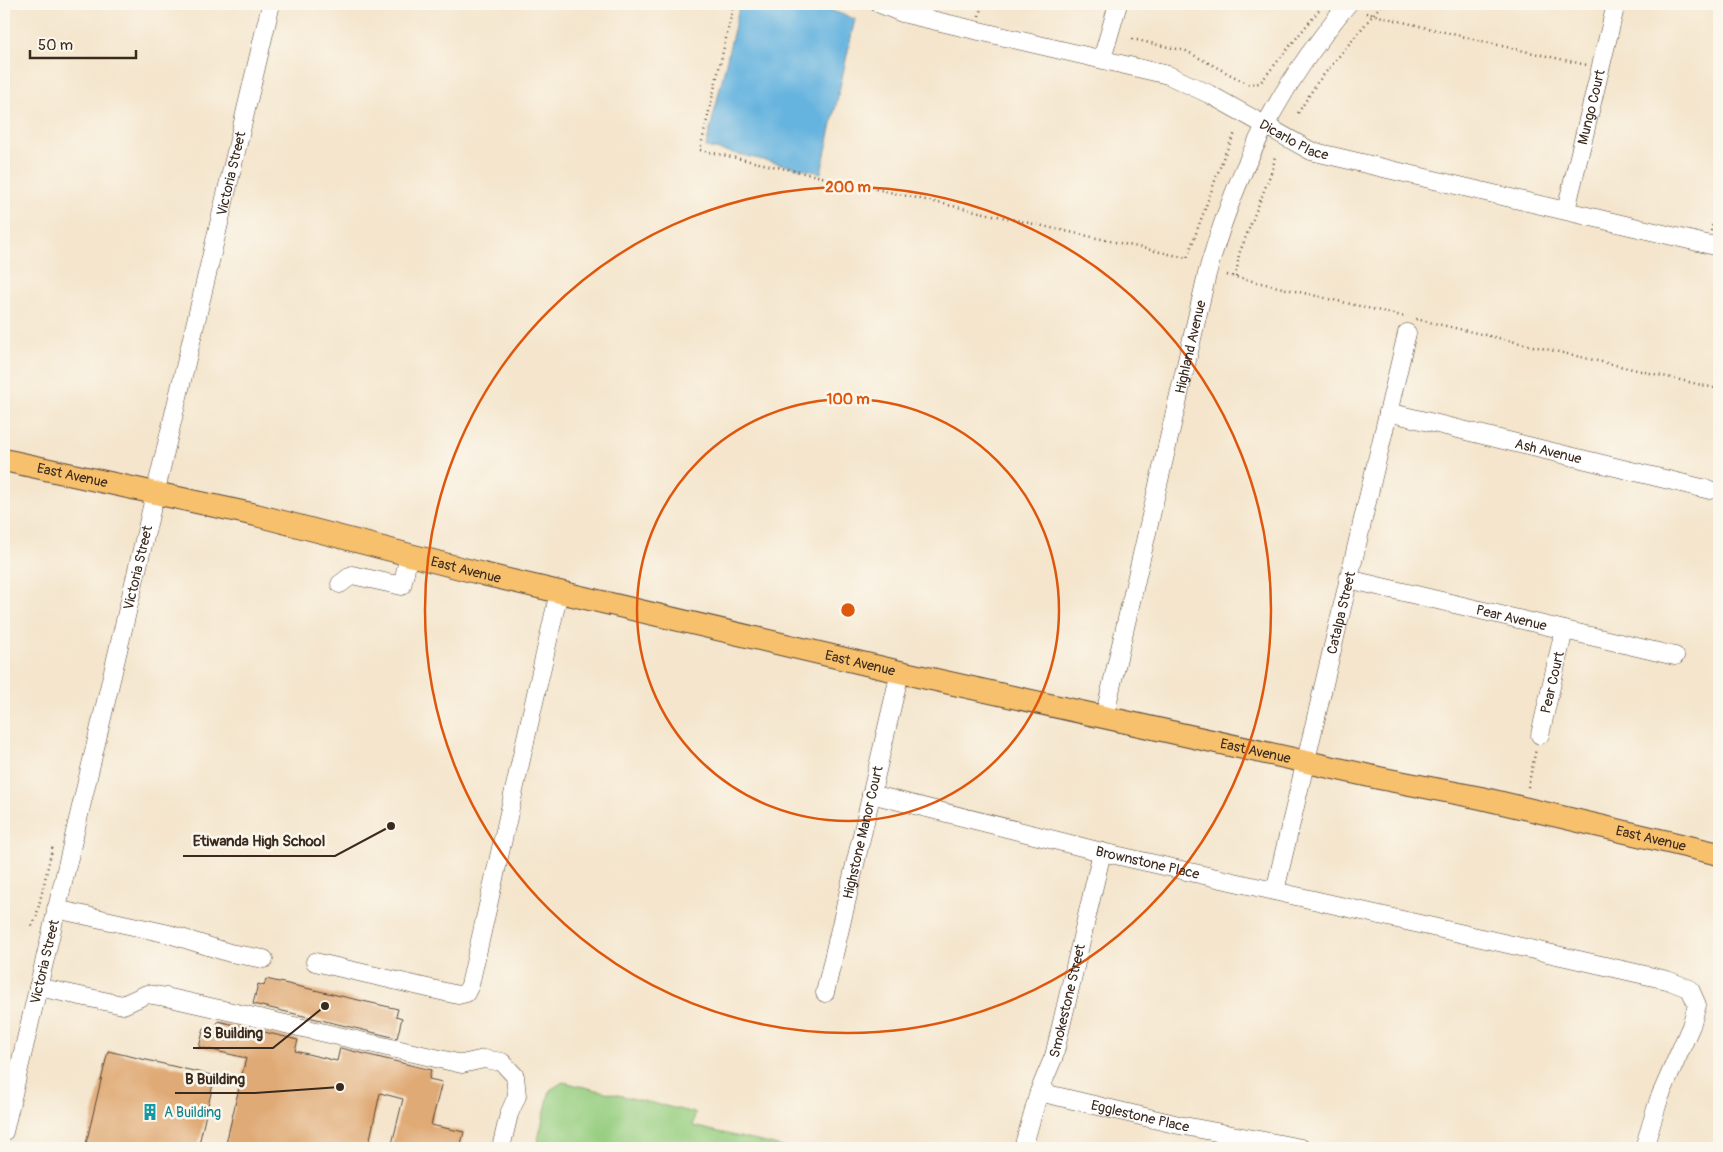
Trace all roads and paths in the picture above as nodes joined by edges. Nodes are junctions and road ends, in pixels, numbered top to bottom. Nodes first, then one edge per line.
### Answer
1 (271, 4) edge
2 (734, 4) edge
3 (880, 4) edge
4 (1118, 4) edge
5 (1324, 4) edge
6 (1348, 4) edge
7 (1382, 4) edge
8 (1616, 4) edge
9 (1366, 13) dead end
10 (1372, 15) junction
11 (1132, 39) dead end
12 (1102, 59) junction
13 (1600, 67) junction
14 (1298, 113) dead end
15 (1264, 125) junction
16 (1236, 131) dead end
17 (1274, 155) dead end
18 (1719, 195) edge
19 (1566, 210) junction
20 (1713, 246) edge
21 (1227, 275) dead end
22 (1236, 277) junction
23 (1407, 333) dead end
24 (1719, 389) edge
25 (1388, 412) junction
26 (4, 460) edge
27 (1710, 490) dead end
28 (156, 493) junction
29 (409, 555) junction
30 (1348, 579) junction
31 (340, 584) dead end
32 (558, 592) junction
33 (1564, 630) junction
34 (1675, 656) dead end
35 (900, 672) junction
36 (1104, 718) junction
37 (1540, 735) joint
38 (1304, 762) junction
39 (1528, 787) dead end
40 (871, 794) junction
41 (54, 845) dead end
42 (1102, 852) junction
43 (1719, 854) edge
44 (1274, 891) junction
45 (56, 909) junction
46 (32, 926) dead end
47 (264, 959) dead end
48 (315, 962) dead end
49 (38, 987) junction
50 (825, 993) dead end
51 (1039, 1092) junction
52 (4, 1132) edge
53 (501, 1148) edge
54 (1022, 1148) edge
55 (1301, 1148) edge
56 (1644, 1148) edge

1 - 28 street, Victoria Street
2 - 16 path
3 - 12 street, Dicarlo Place
4 - 12 street
5 - 11 path
6 - 15 street, Highland Avenue
7 - 10 path
8 - 13 street, Mungo Court
9 - 10 path
10 - 13 path
10 - 14 path
12 - 15 street, Dicarlo Place
13 - 19 street, Mungo Court
15 - 19 street, Dicarlo Place
15 - 36 street, Highland Avenue
17 - 22 path
18 - 20 path
19 - 20 street, Dicarlo Place
21 - 22 path
22 - 24 path
23 - 25 street, Catalpa Street
25 - 27 street, Ash Avenue
25 - 30 street, Catalpa Street
26 - 28 main road, East Avenue
28 - 29 main road, East Avenue
28 - 45 street, Victoria Street
29 - 31 street
29 - 32 main road, East Avenue
30 - 33 street, Pear Avenue
30 - 38 street, Catalpa Street
32 - 35 main road, East Avenue
32 - 48 street
33 - 34 street, Pear Avenue
33 - 37 street, Pear Court
35 - 36 main road, East Avenue
35 - 40 street, Highstone Manor Court
36 - 38 main road, East Avenue
37 - 39 path
38 - 43 main road, East Avenue
38 - 44 street, Catalpa Street
40 - 42 street, Brownstone Place
40 - 50 street, Highstone Manor Court
41 - 46 path
42 - 44 street, Brownstone Place
42 - 51 street, Smokestone Street
44 - 56 street, Brownstone Place
45 - 47 street
45 - 49 street, Victoria Street
49 - 52 street, Victoria Street
49 - 53 street
51 - 54 street, Smokestone Street
51 - 55 street, Egglestone Place

